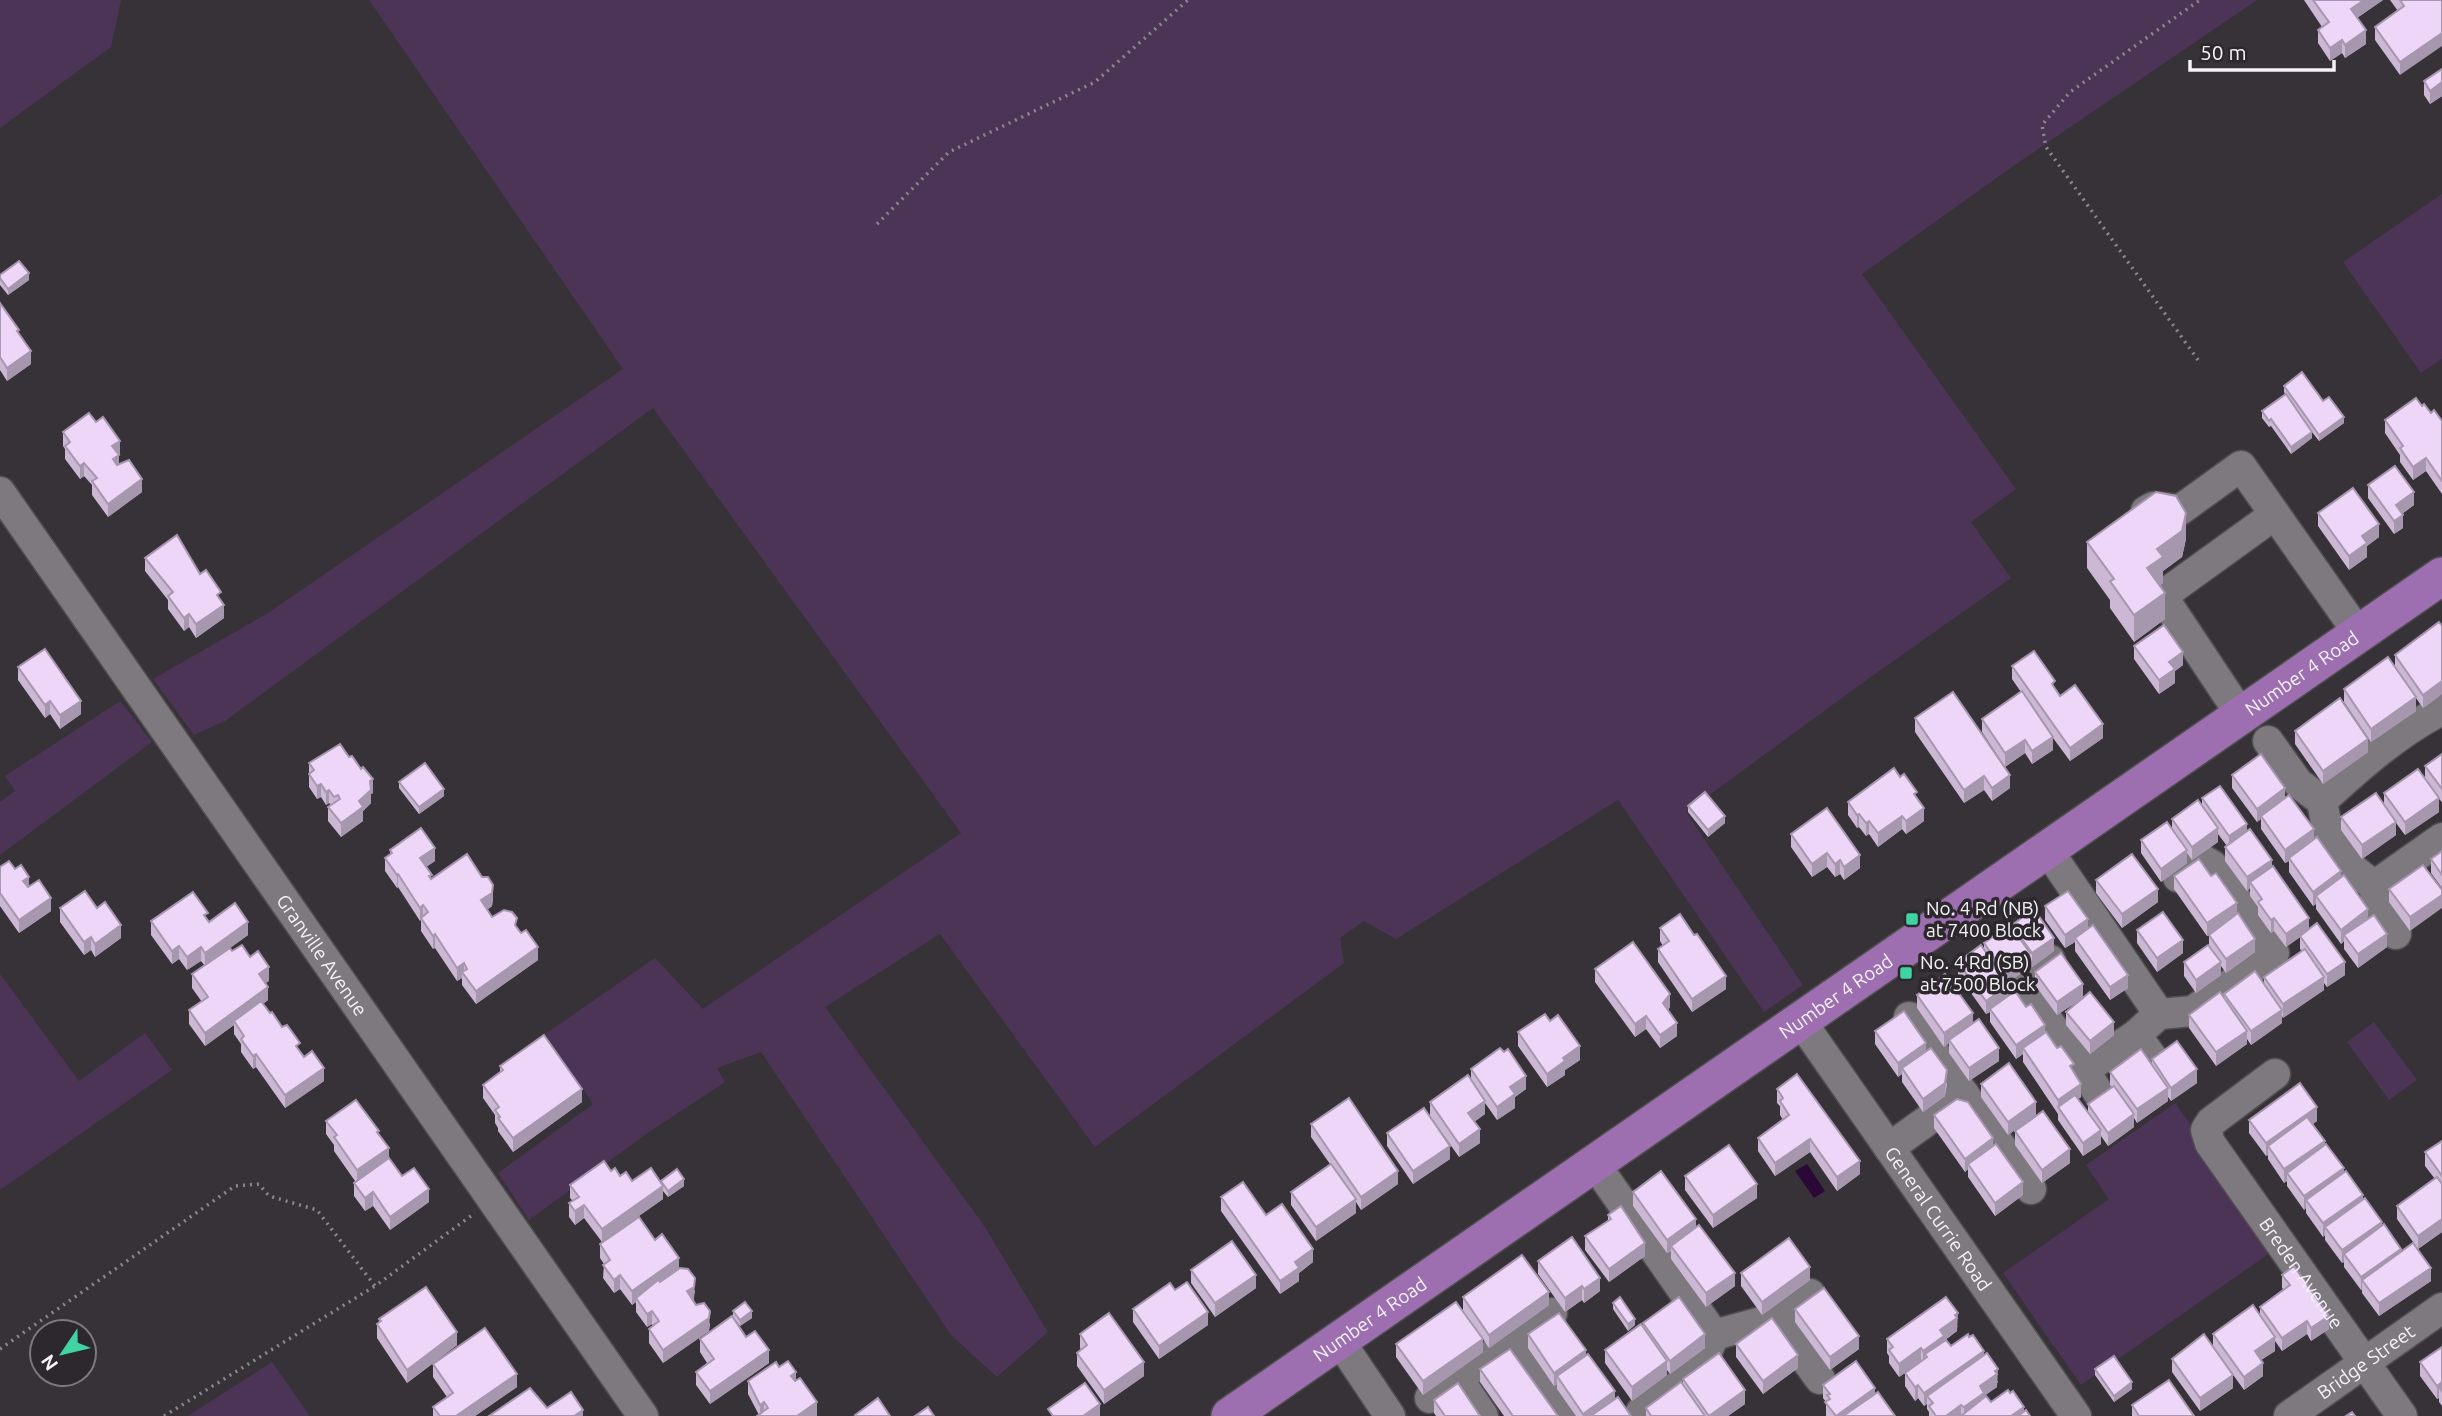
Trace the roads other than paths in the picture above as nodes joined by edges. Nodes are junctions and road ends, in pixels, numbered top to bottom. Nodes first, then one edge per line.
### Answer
1 (0, 492) edge
2 (2274, 515) junction
3 (2120, 530) edge
4 (2442, 576) edge
5 (2359, 634) junction
6 (2442, 710) edge
7 (2241, 715) junction
8 (2268, 741) dead end
9 (2322, 802) junction
10 (2442, 838) edge
11 (2046, 849) junction
12 (2178, 877) edge
13 (2374, 886) junction
14 (2396, 934) dead end
15 (2050, 960) edge
16 (2159, 1014) junction
17 (1909, 1017) edge
18 (1800, 1020) junction
19 (2136, 1035) junction
20 (2158, 1066) edge
21 (2275, 1074) dead end
22 (1964, 1094) junction
23 (1889, 1147) junction
24 (1595, 1164) junction
25 (2031, 1189) dead end
26 (1810, 1294) edge
27 (2442, 1308) edge
28 (1552, 1313) dead end
29 (1776, 1318) junction
30 (1714, 1335) junction
31 (1339, 1340) junction
32 (1510, 1343) junction
33 (2365, 1362) junction
34 (1820, 1379) dead end
35 (1458, 1380) junction
36 (1430, 1398) dead end
37 (1641, 1412) dead end
38 (643, 1416) edge
39 (1230, 1416) edge
40 (1390, 1416) edge
41 (1483, 1416) edge
42 (1561, 1416) edge
43 (2077, 1416) edge
44 (2290, 1416) edge
45 (2402, 1416) edge

1 - 38 street, Granville Avenue
2 - 3 street
2 - 5 street
2 - 7 street
4 - 5 main road, Number 4 Road
5 - 7 main road, Number 4 Road
6 - 9 street
7 - 11 main road, Number 4 Road
8 - 9 street
9 - 13 street
10 - 13 street
11 - 16 street
11 - 18 main road, Number 4 Road
12 - 16 street
13 - 14 street
15 - 19 street
16 - 19 street
17 - 22 street
18 - 23 street, General Currie Road
18 - 24 main road, Number 4 Road
19 - 20 street
21 - 33 street, Breden Avenue
22 - 23 street
22 - 25 street
23 - 43 street, General Currie Road
24 - 30 street
24 - 31 main road, Number 4 Road
26 - 29 street
27 - 33 street, Bridge Street
28 - 32 street
29 - 30 street
29 - 34 street
30 - 37 street
31 - 39 main road, Number 4 Road
31 - 40 street
32 - 35 street
32 - 42 street
33 - 44 street, Bridge Street
33 - 45 street, Breden Avenue
35 - 36 street
35 - 41 street

